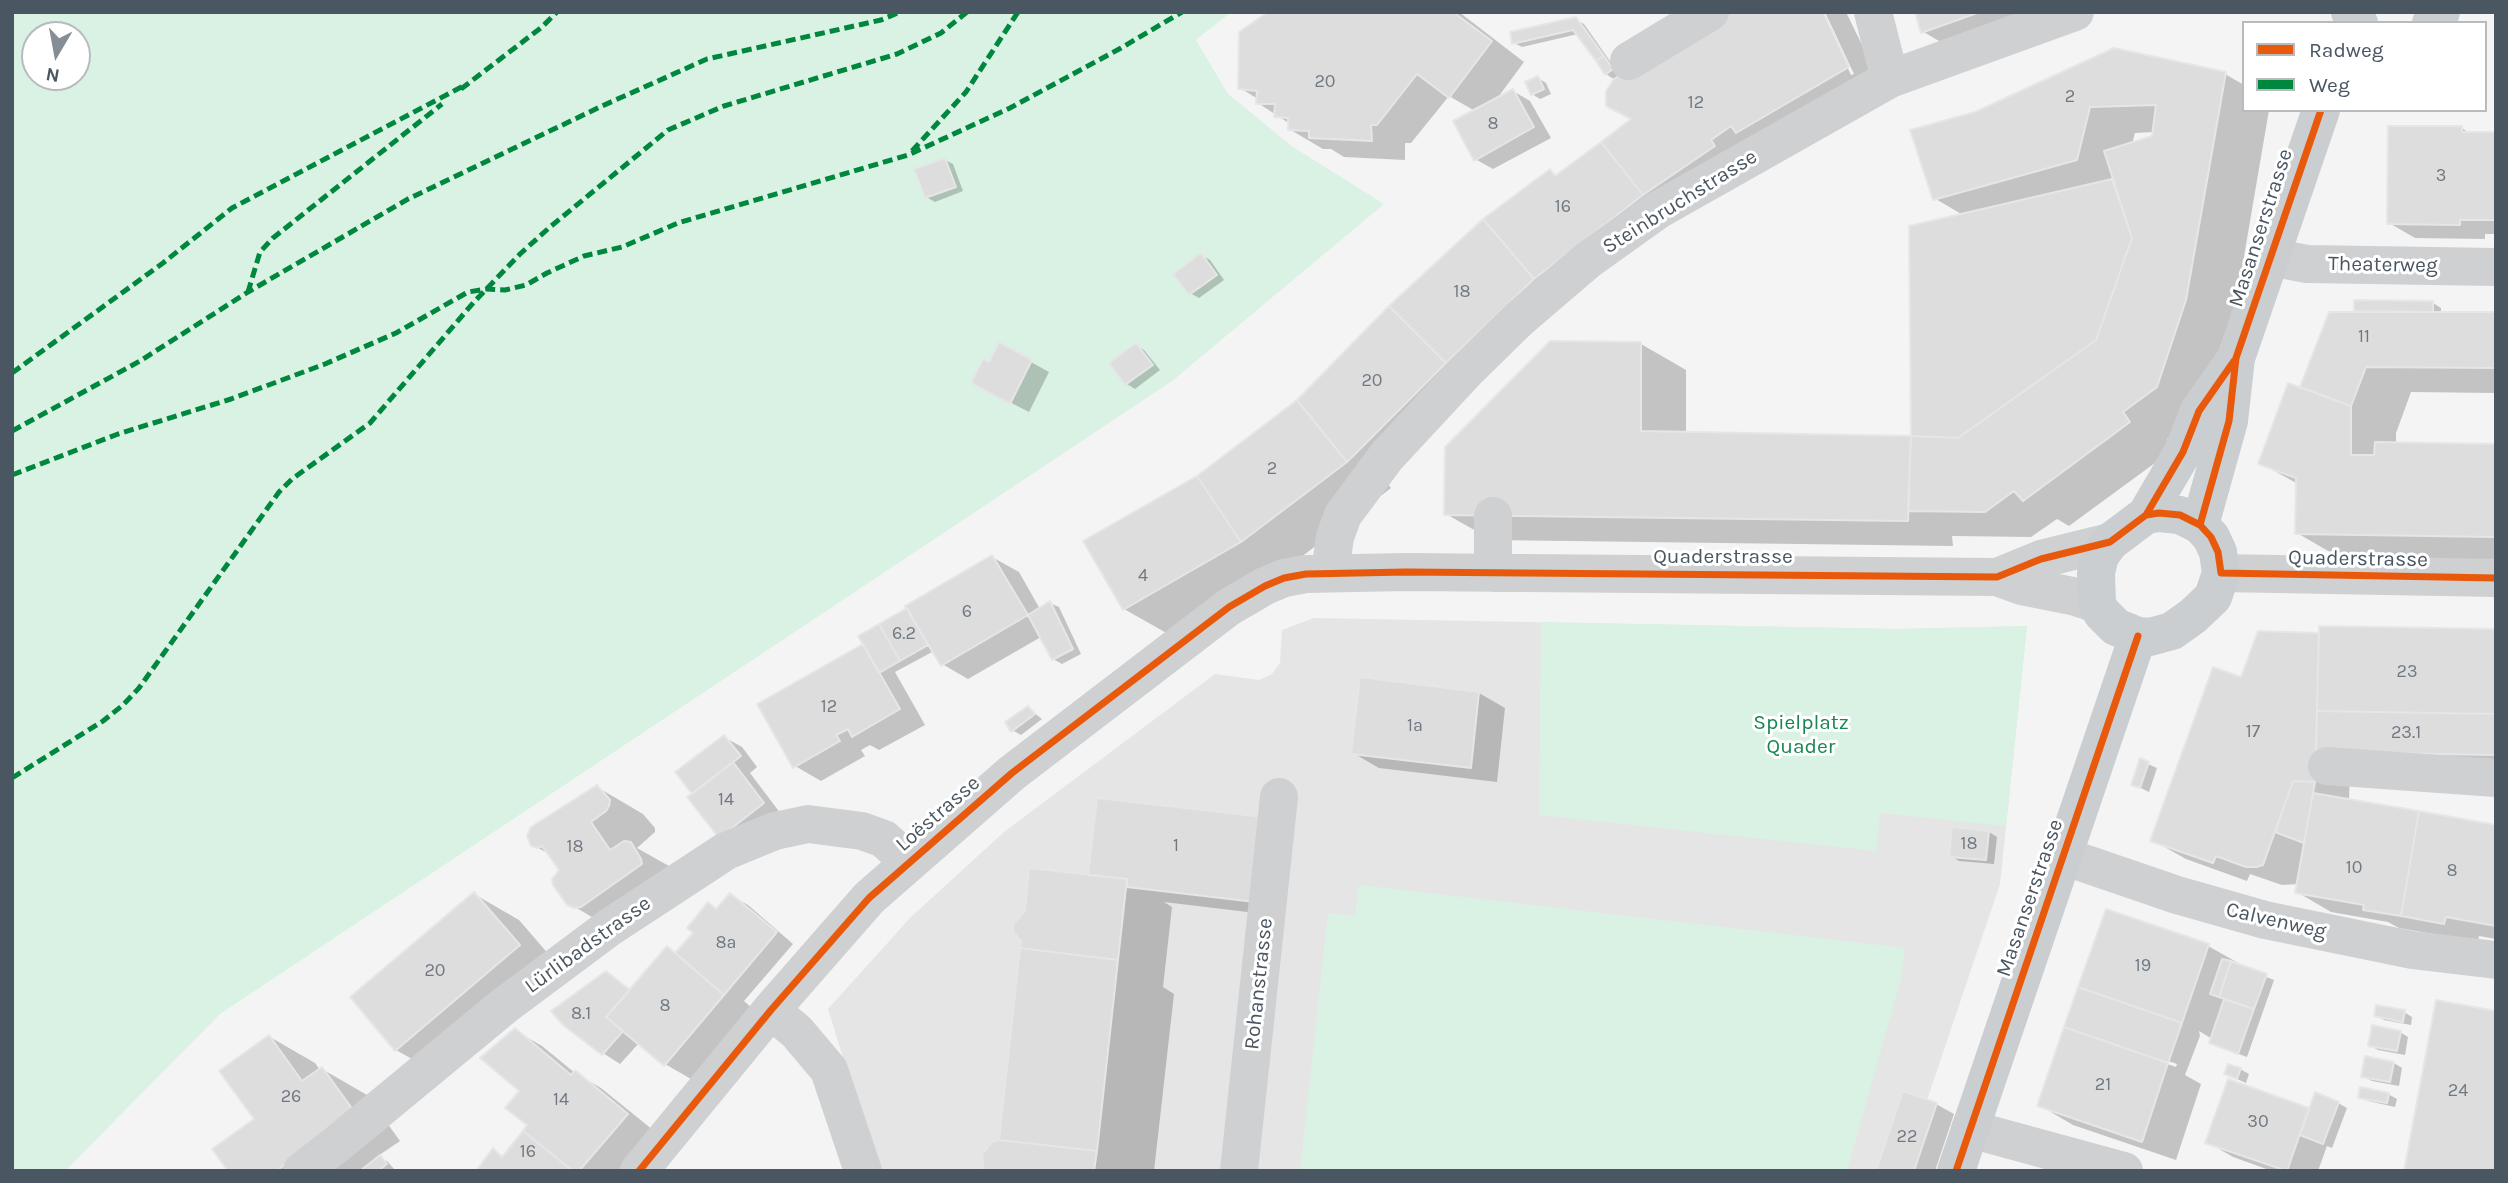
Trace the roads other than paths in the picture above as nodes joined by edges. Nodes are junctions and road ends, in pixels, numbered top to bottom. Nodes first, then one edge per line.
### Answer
1 (1710, 12) edge
2 (1873, 12) edge
3 (2075, 12) edge
4 (1629, 61) dead end
5 (1890, 79) junction
6 (2320, 112) edge
7 (2270, 257) junction
8 (2496, 267) edge
9 (2236, 358) junction
10 (2146, 515) junction
11 (1493, 516) dead end
12 (2200, 525) junction
13 (2110, 542) junction
14 (1330, 573) junction
15 (1493, 573) junction
16 (2221, 573) junction
17 (1997, 577) junction
18 (2496, 578) edge
19 (2097, 604) junction
20 (2138, 636) junction
21 (2328, 766) dead end
22 (2496, 778) edge
23 (1279, 796) dead end
24 (2063, 856) junction
25 (909, 862) junction
26 (2496, 960) edge
27 (771, 1010) junction
28 (1970, 1129) junction
29 (302, 1171) edge
30 (639, 1171) edge
31 (863, 1171) edge
32 (1239, 1171) edge
33 (1956, 1171) edge
34 (2124, 1171) edge

1 - 4 street
2 - 5 street
3 - 5 street, Steinbruchstrasse
5 - 14 street, Steinbruchstrasse
6 - 7 main road, Masanserstrasse
7 - 8 street, Theaterweg
7 - 9 main road, Masanserstrasse
9 - 10 main road, Masanserstrasse
9 - 12 main road, Masanserstrasse
10 - 12 main road
10 - 13 main road
11 - 15 street
12 - 16 main road
13 - 17 street, Quaderstrasse
13 - 19 main road
14 - 15 street, Quaderstrasse
14 - 25 street, Loëstrasse
15 - 17 street, Quaderstrasse
16 - 18 street, Quaderstrasse
16 - 20 main road
17 - 19 street, Quaderstrasse
19 - 20 main road
20 - 24 main road, Masanserstrasse
21 - 22 street
23 - 32 street, Rohanstrasse
24 - 26 street, Calvenweg
24 - 28 main road, Masanserstrasse
25 - 27 street, Loëstrasse
25 - 29 street, Lürlibadstrasse
27 - 30 street, Loëstrasse
27 - 31 street
28 - 33 main road, Masanserstrasse
28 - 34 street

